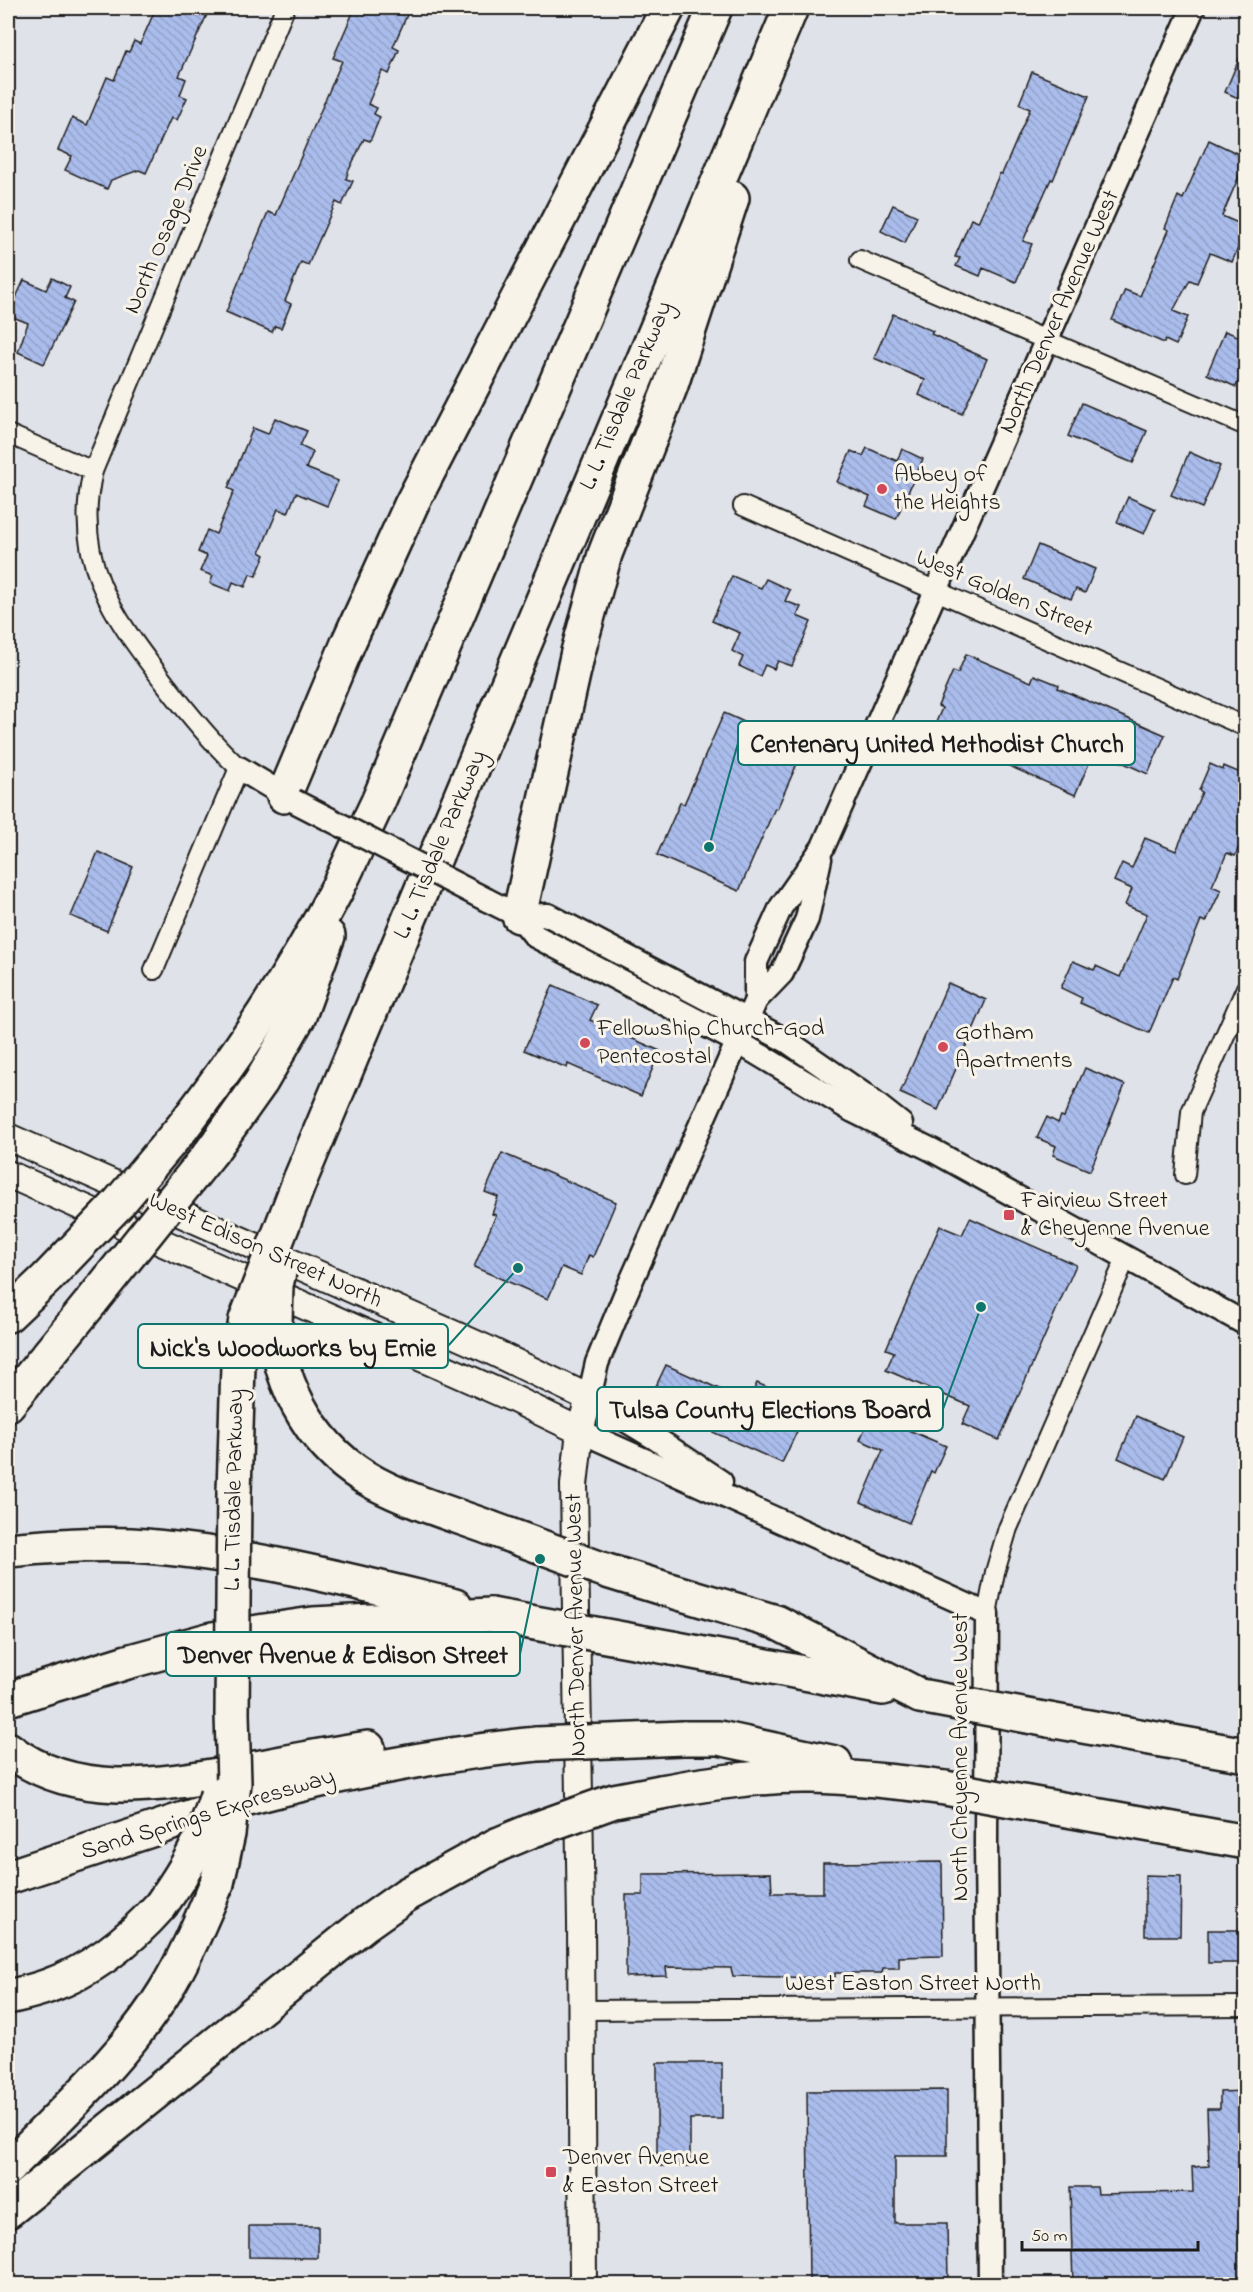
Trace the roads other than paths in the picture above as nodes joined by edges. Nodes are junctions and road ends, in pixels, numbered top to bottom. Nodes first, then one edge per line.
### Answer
1 (285, 8) edge
2 (668, 8) edge
3 (715, 8) edge
4 (792, 8) edge
5 (1193, 8) edge
6 (860, 260) dead end
7 (1047, 341) junction
8 (1245, 426) edge
9 (8, 434) edge
10 (93, 471) junction
11 (743, 506) dead end
12 (937, 591) junction
13 (1245, 727) edge
14 (239, 768) junction
15 (289, 798) junction
16 (378, 802) junction
17 (519, 916) junction
18 (154, 970) dead end
19 (1245, 988) edge
20 (752, 1010) junction
21 (738, 1042) junction
22 (8, 1137) edge
23 (932, 1150) junction
24 (8, 1174) edge
25 (1185, 1175) dead end
26 (300, 1180) junction
27 (1126, 1258) junction
28 (8, 1315) edge
29 (1245, 1324) edge
30 (589, 1398) junction
31 (8, 1404) edge
32 (580, 1431) junction
33 (769, 1515) junction
34 (8, 1550) edge
35 (987, 1614) junction
36 (491, 1615) junction
37 (920, 1695) junction
38 (8, 1699) edge
39 (232, 1714) junction
40 (537, 1744) junction
41 (15, 1754) edge
42 (1245, 1755) edge
43 (945, 1788) junction
44 (1245, 1842) edge
45 (8, 1877) edge
46 (8, 1997) edge
47 (1245, 2007) edge
48 (987, 2008) junction
49 (581, 2010) junction
50 (8, 2168) edge
51 (8, 2211) edge
52 (583, 2284) edge
53 (990, 2284) edge

1 - 10 street, North Osage Drive
2 - 15 highway
3 - 16 highway
4 - 17 highway
4 - 26 highway, L. L. Tisdale Parkway
5 - 7 street, North Denver Avenue West
6 - 7 street
7 - 8 street
7 - 12 street, North Denver Avenue West
9 - 10 street
10 - 14 street, North Osage Drive
11 - 12 street, West Golden Street
12 - 13 street, West Golden Street
12 - 20 street, North Denver Avenue West
14 - 15 street
14 - 18 street
15 - 17 street, bridge
16 - 28 highway, bridge
16 - 31 highway, bridge
17 - 20 street
17 - 21 street
19 - 25 street
20 - 21 street, North Denver Avenue West
20 - 23 street
21 - 23 street
21 - 30 street, North Denver Avenue West
22 - 30 main road, West Edison Street North
23 - 27 street
24 - 32 main road, West Edison Street North
26 - 37 highway, bridge
26 - 39 highway, L. L. Tisdale Parkway, bridge
27 - 29 street
27 - 35 street, North Cheyenne Avenue West
30 - 32 main road, North Denver Avenue West
30 - 33 street, West Edison Street North
32 - 33 street, West Edison Street North
32 - 49 main road, North Denver Avenue West
33 - 35 street, West Edison Street North
34 - 36 highway
35 - 48 street, North Cheyenne Avenue West
36 - 37 highway, bridge
36 - 38 highway
37 - 42 highway, bridge
39 - 46 highway, bridge
39 - 50 highway, bridge
40 - 41 highway
40 - 43 highway, Sand Springs Expressway, bridge
40 - 45 highway, Sand Springs Expressway
43 - 44 highway, bridge
43 - 51 highway, bridge
47 - 48 street, West Easton Street North
48 - 49 street, West Easton Street North
48 - 53 street, North Cheyenne Avenue West
49 - 52 main road, North Denver Avenue West

